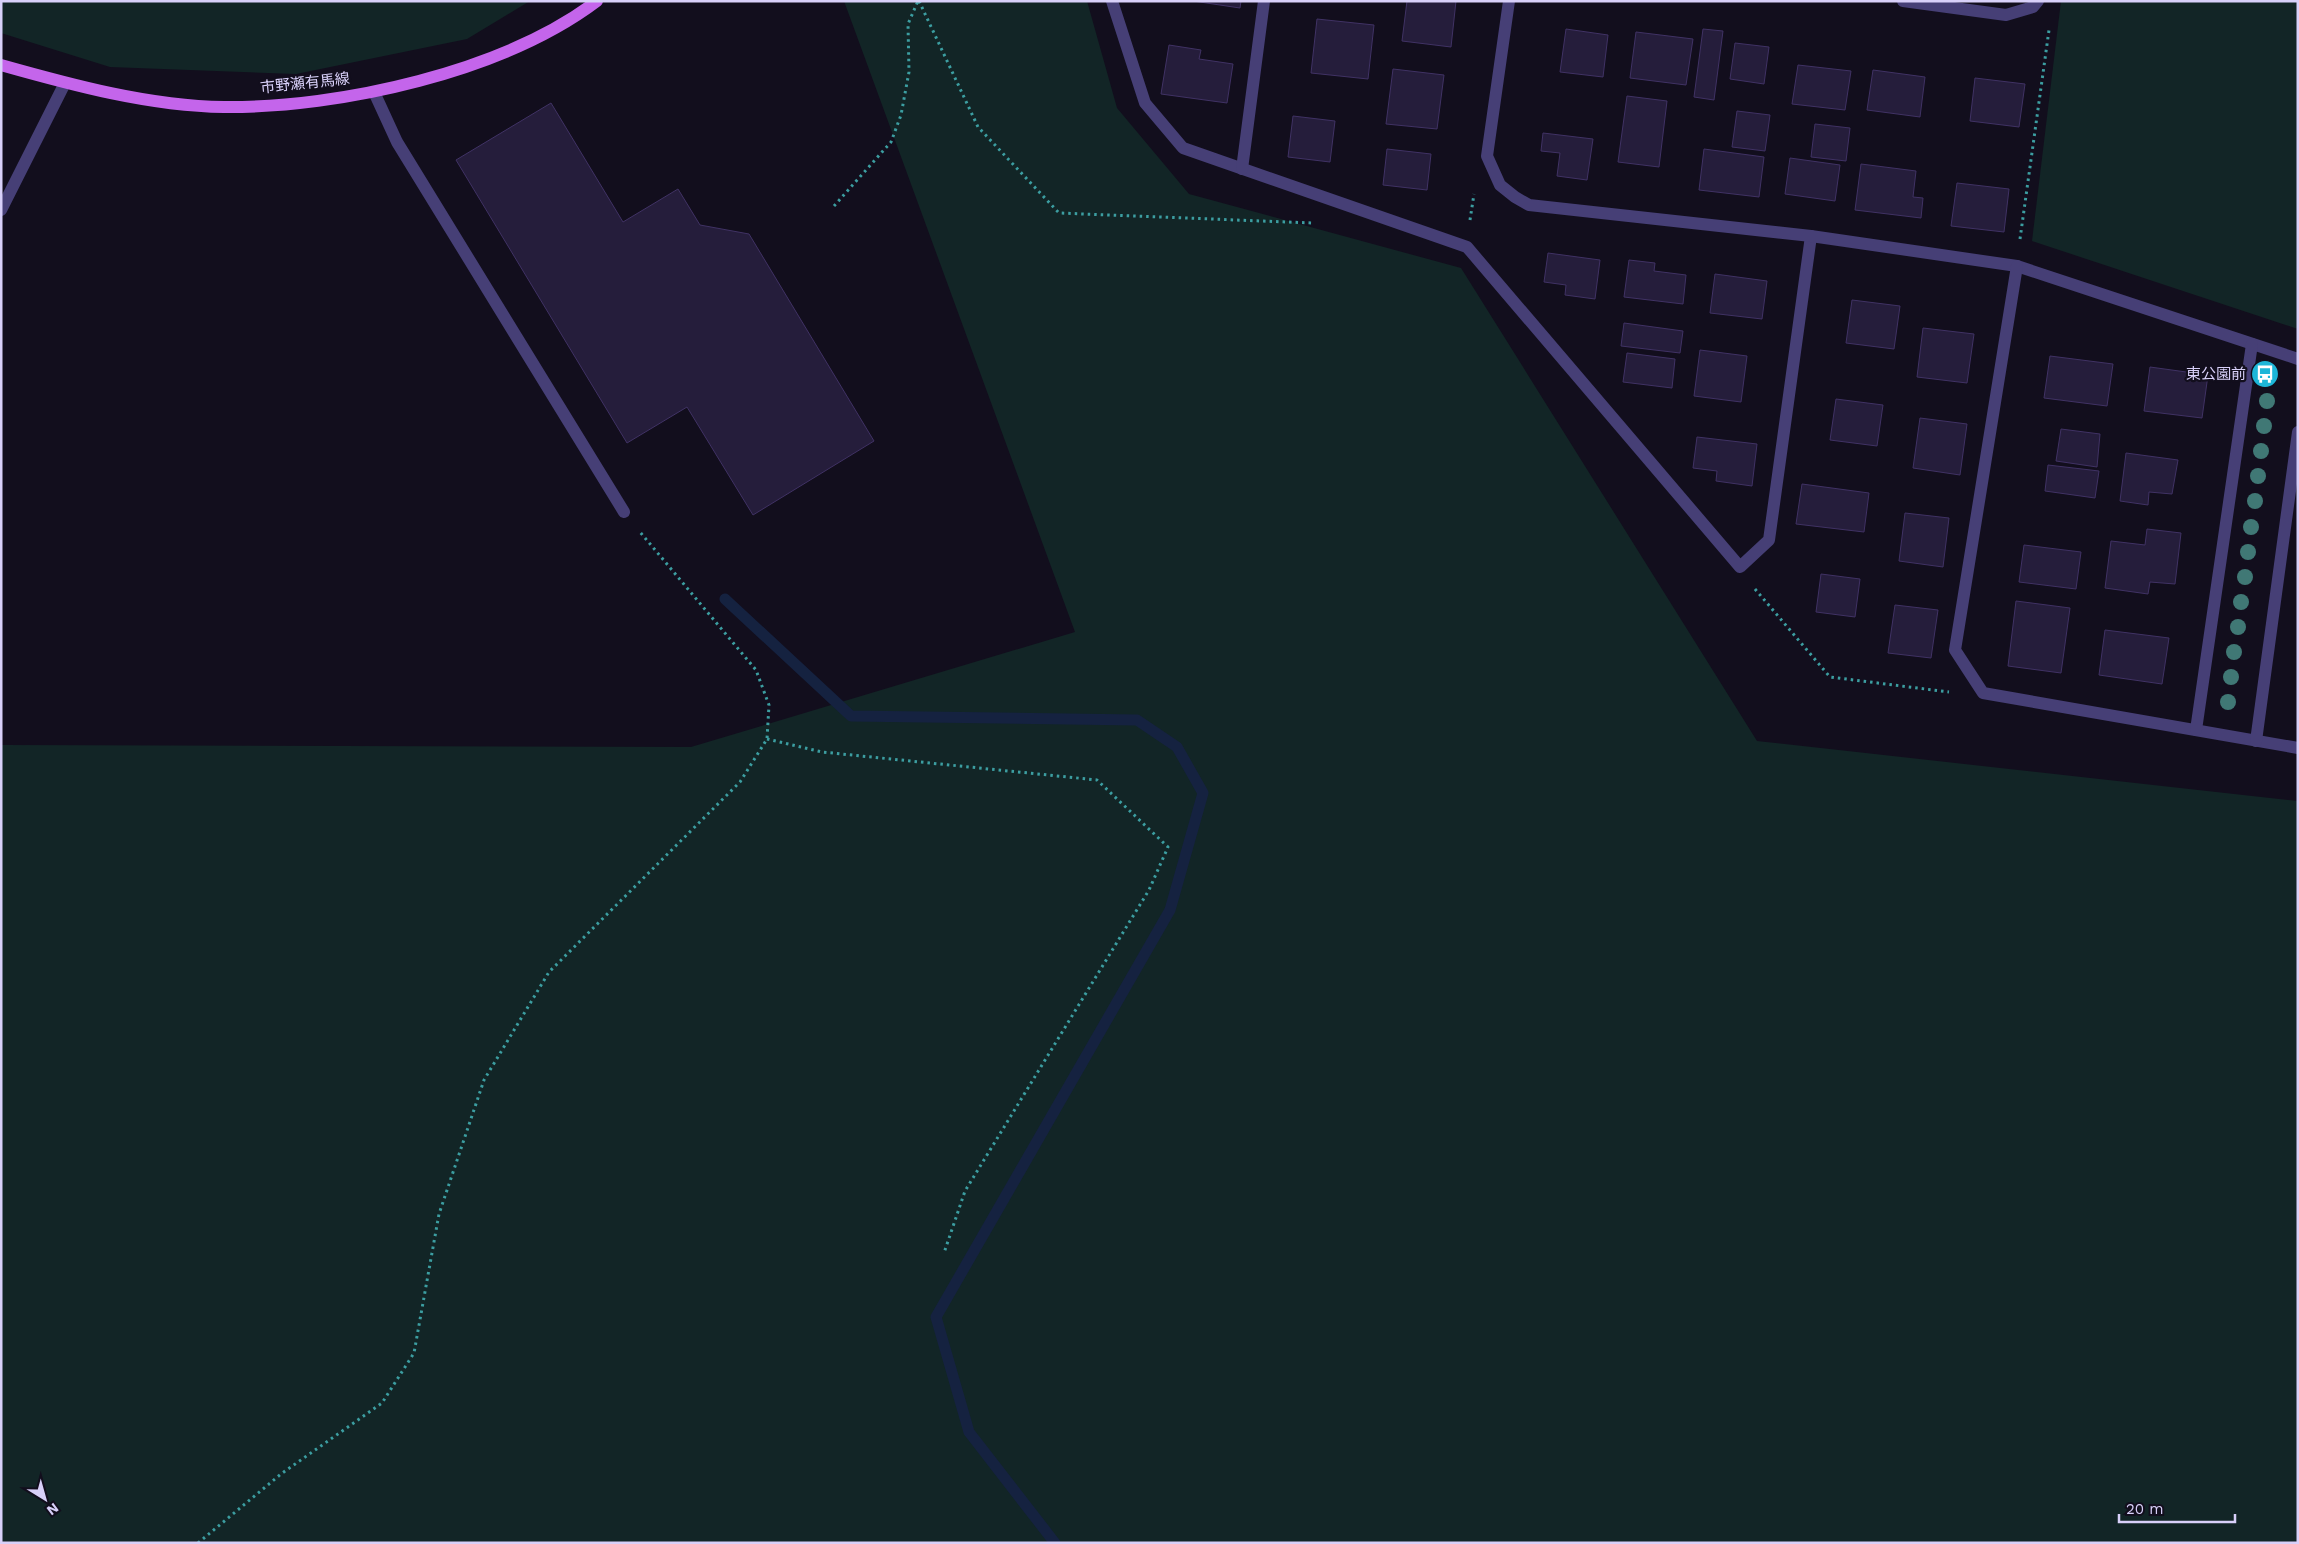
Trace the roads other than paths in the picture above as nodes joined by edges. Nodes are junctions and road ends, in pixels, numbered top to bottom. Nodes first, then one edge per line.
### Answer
1 (597, 1) edge
2 (1112, 1) edge
3 (1264, 1) edge
4 (1508, 1) edge
5 (1903, 1) edge
6 (2035, 4) edge
7 (1, 65) edge
8 (66, 83) junction
9 (374, 92) junction
10 (1242, 169) junction
11 (1, 210) edge
12 (1811, 236) junction
13 (2017, 266) junction
14 (2252, 344) junction
15 (2298, 359) edge
16 (2298, 432) edge
17 (624, 512) road end
18 (2196, 730) junction
19 (2256, 741) junction
20 (2298, 748) edge

1 - 9 main road, 市野瀬有馬線
2 - 10 street
3 - 10 street
4 - 12 street
5 - 6 street
7 - 8 main road, 市野瀬有馬線
8 - 9 main road, 市野瀬有馬線
8 - 11 street
9 - 17 street
10 - 12 street
12 - 13 street
13 - 14 street
13 - 18 street
14 - 15 street
14 - 18 street
16 - 19 street
18 - 19 street
19 - 20 street

